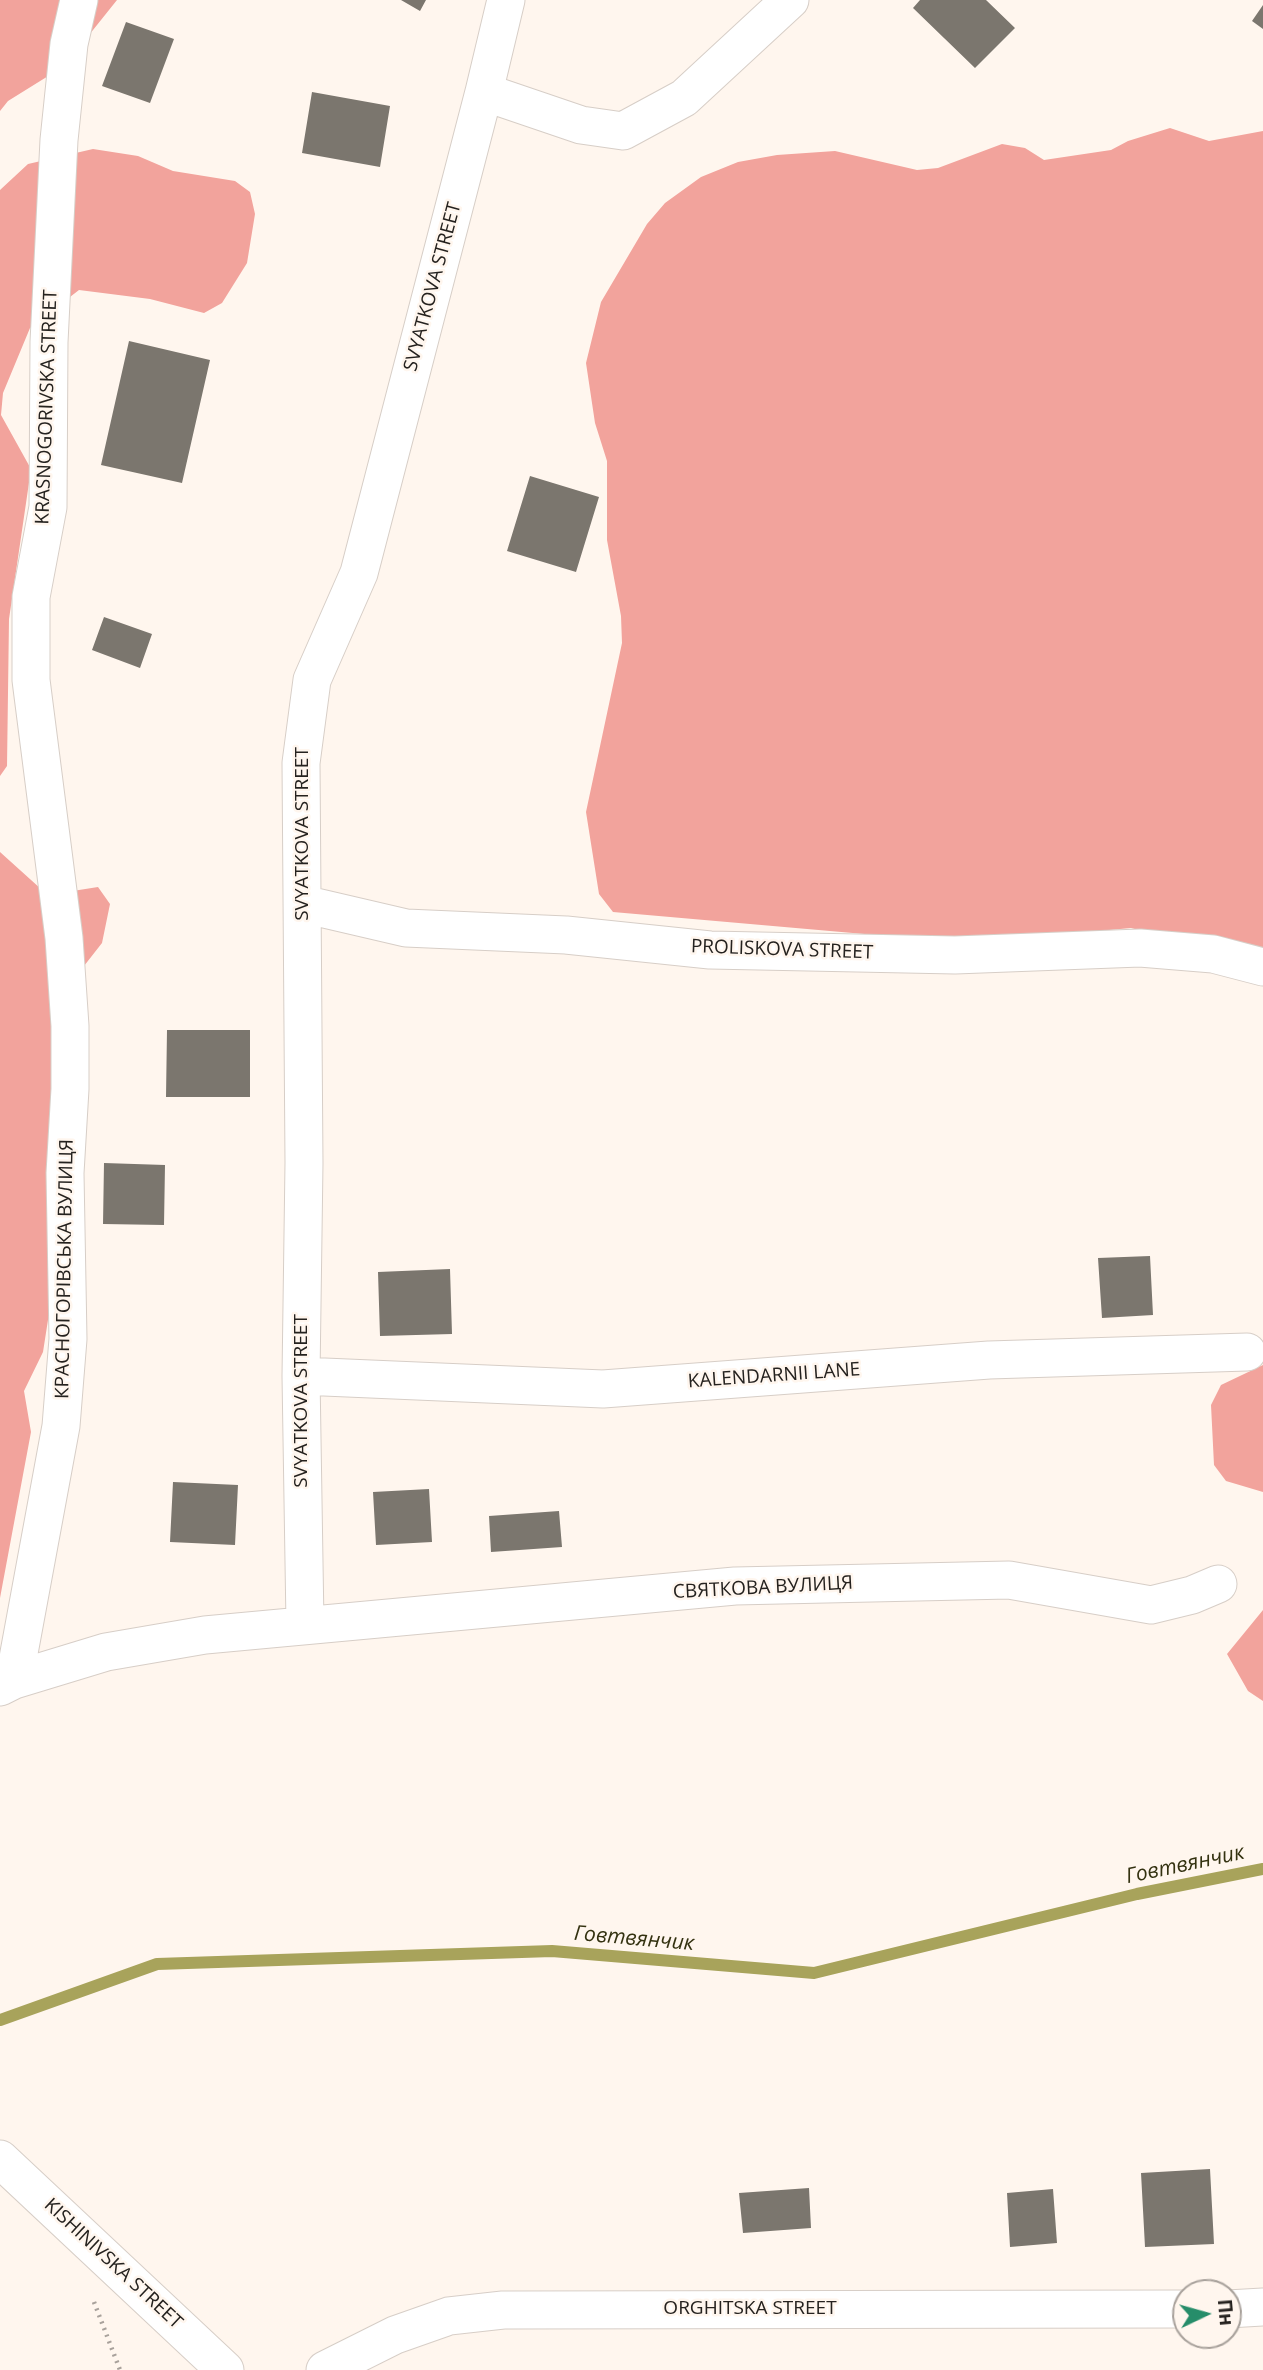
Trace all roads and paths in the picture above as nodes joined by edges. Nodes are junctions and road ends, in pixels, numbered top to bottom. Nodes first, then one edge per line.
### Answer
1 (79, 0) edge
2 (506, 0) edge
3 (790, 0) edge
4 (484, 92) junction
5 (303, 904) junction
6 (1263, 967) edge
7 (1247, 1352) dead end
8 (301, 1376) junction
9 (1218, 1584) dead end
10 (305, 1624) junction
11 (7, 1684) edge
12 (0, 2159) edge
13 (1263, 2307) edge
14 (1242, 2308) edge
15 (1172, 2309) edge
16 (225, 2370) edge
17 (326, 2370) edge

1 - 11 street, KRASNOGORIVSKA STREET
2 - 4 street, SVYATKOVA STREET
3 - 4 street
4 - 5 street, SVYATKOVA STREET
5 - 6 street, PROLISKOVA STREET
5 - 8 street, SVYATKOVA STREET
7 - 8 street, KALENDARNII LANE
8 - 10 street, SVYATKOVA STREET
9 - 10 street, СВЯТКОВА ВУЛИЦЯ
10 - 11 street, СВЯТКОВА ВУЛИЦЯ
12 - 16 street, KISHINIVSKA STREET
13 - 14 street
15 - 17 street, ORGHITSKA STREET

